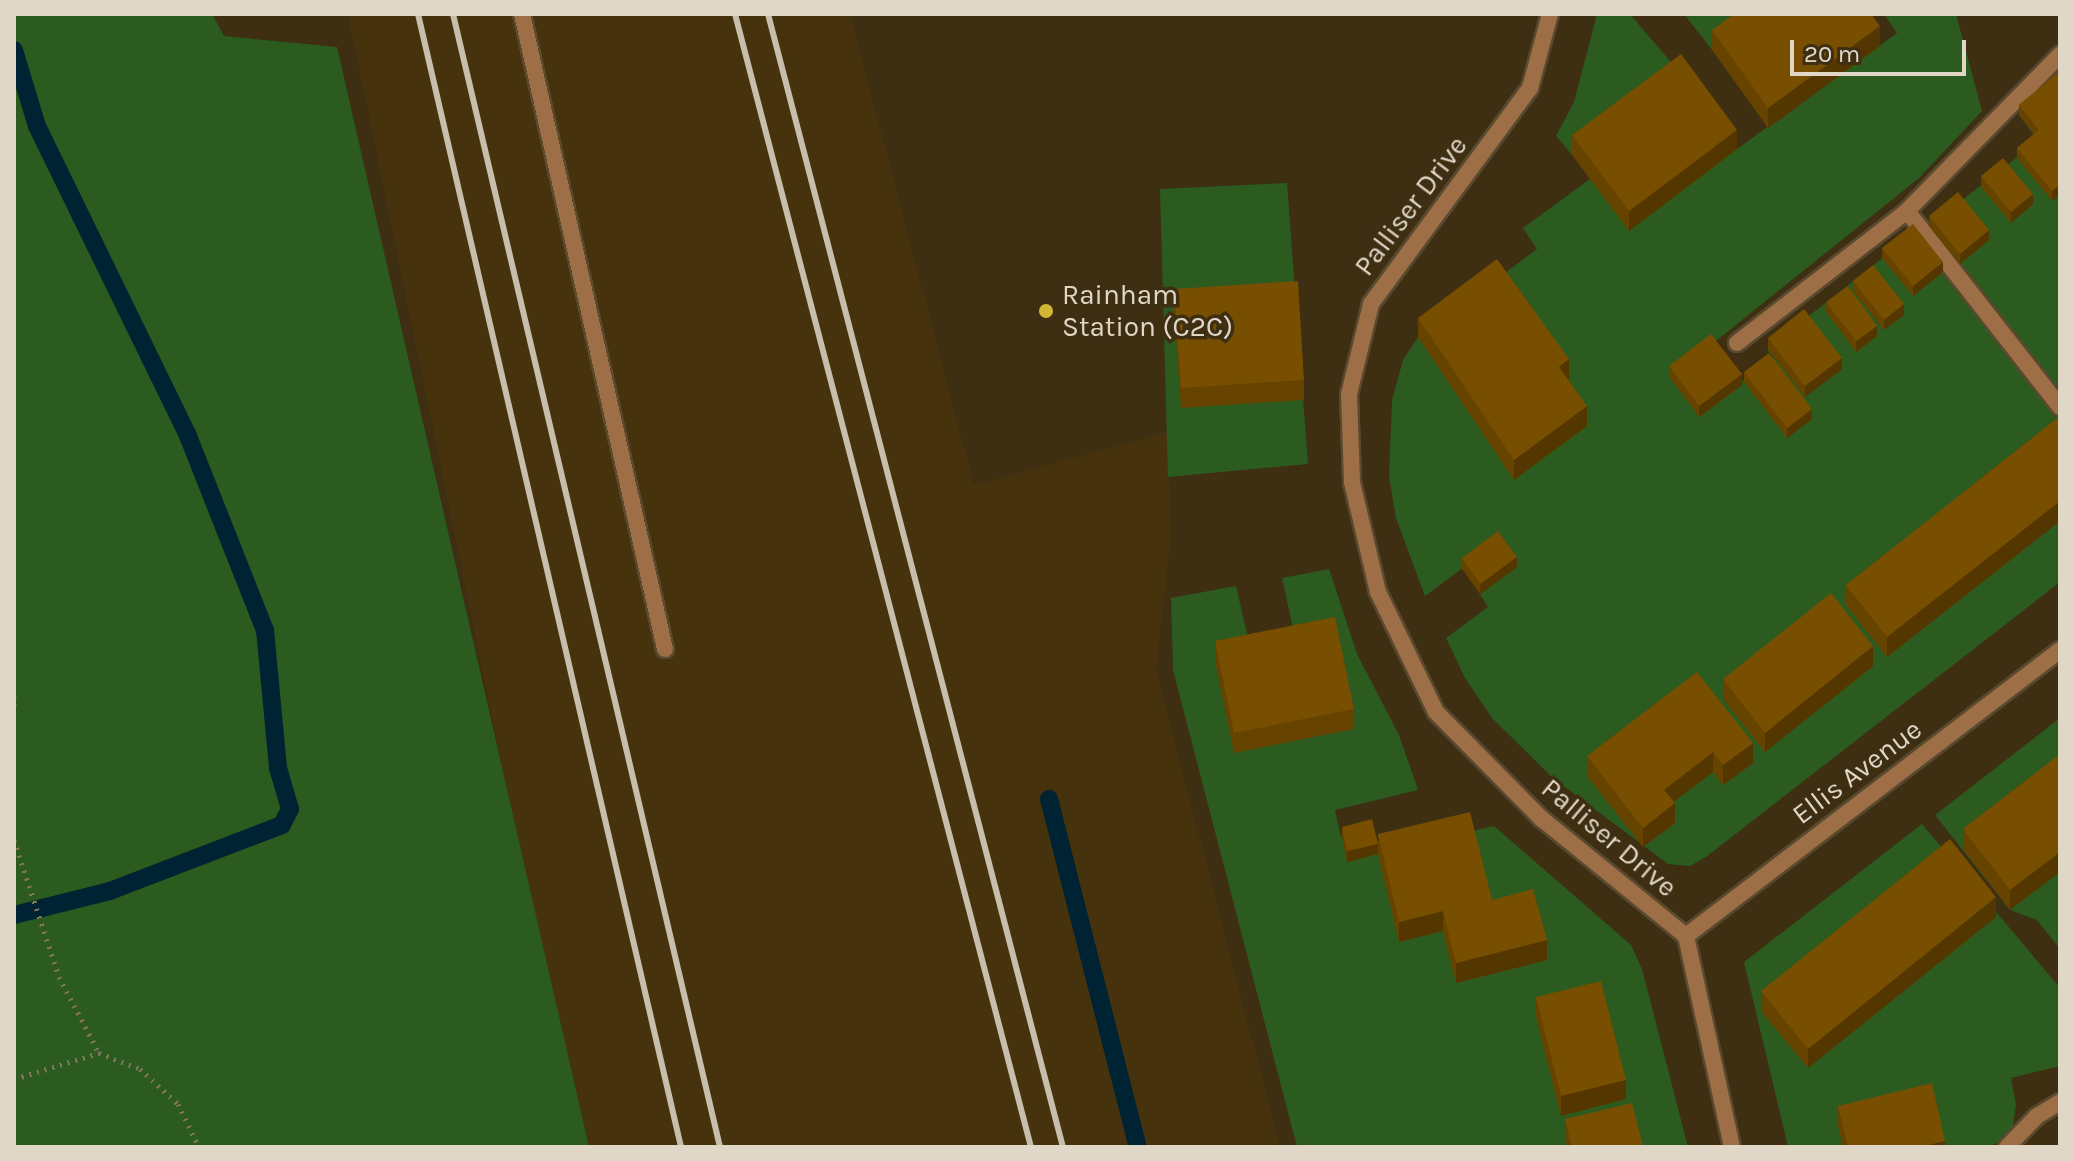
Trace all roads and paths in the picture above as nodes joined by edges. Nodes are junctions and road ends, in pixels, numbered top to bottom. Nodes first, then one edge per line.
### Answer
1 (522, 14) edge
2 (1550, 14) edge
3 (2060, 55) edge
4 (1907, 211) junction
5 (1737, 343) dead end
6 (2060, 407) edge
7 (665, 649) dead end
8 (2060, 650) edge
9 (14, 696) edge
10 (14, 708) edge
11 (14, 840) edge
12 (1686, 936) junction
13 (99, 1053) junction
14 (14, 1079) edge
15 (2060, 1102) edge
16 (199, 1147) edge
17 (1732, 1147) edge
18 (2007, 1147) edge

1 - 7 street
2 - 12 street, Palliser Drive
3 - 4 street
4 - 5 street
4 - 6 street
8 - 12 street, Ellis Avenue
9 - 10 path
11 - 13 path
12 - 17 street
13 - 14 path
13 - 16 path
15 - 18 street

